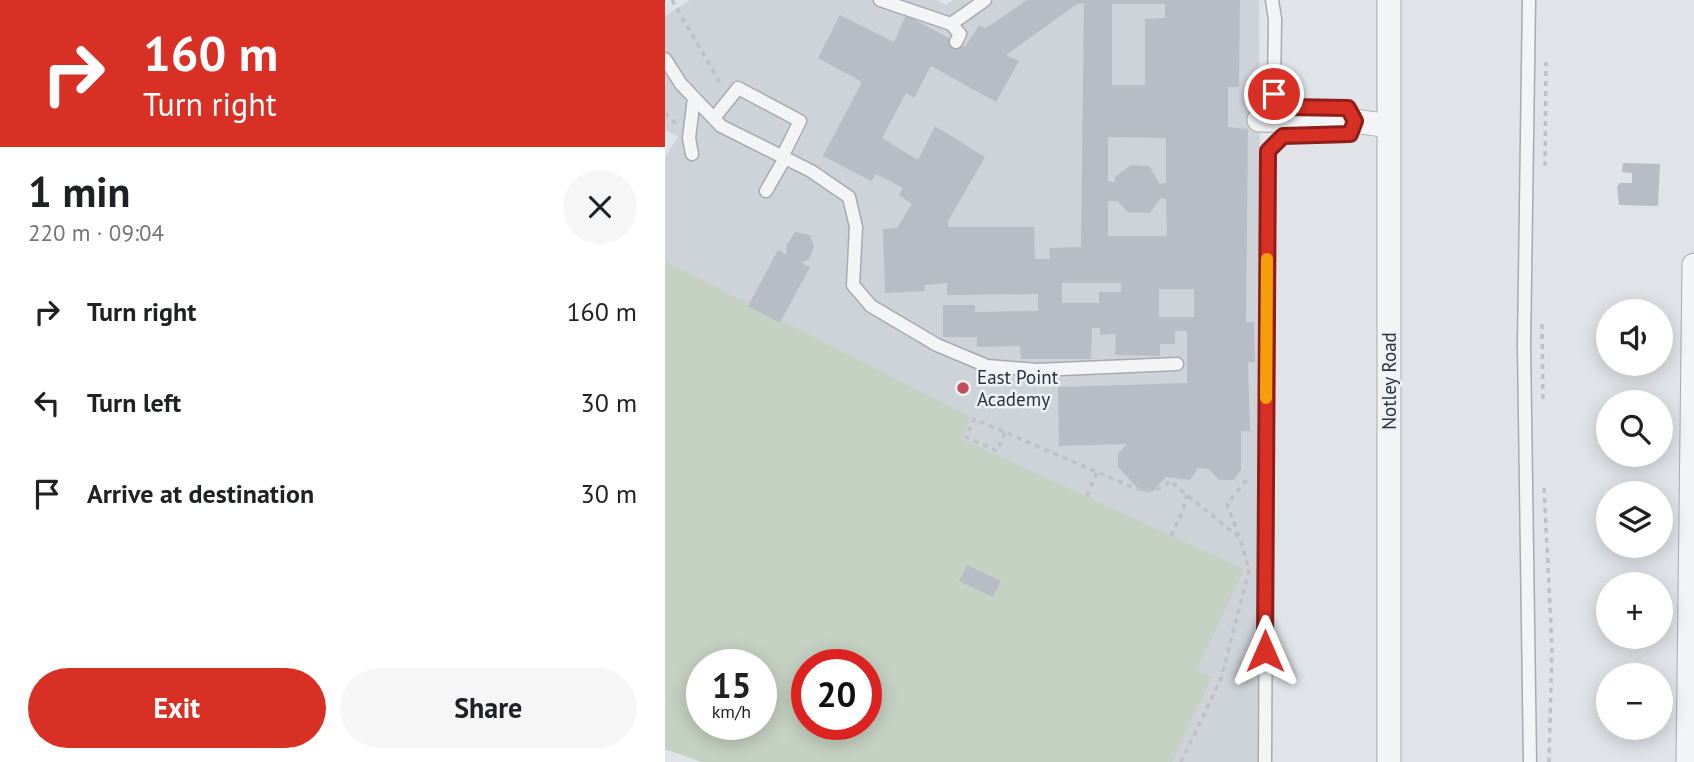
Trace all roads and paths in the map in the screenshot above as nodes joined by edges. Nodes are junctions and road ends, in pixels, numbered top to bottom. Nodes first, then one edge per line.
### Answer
1 (673, 0) edge
2 (880, 0) edge
3 (985, 0) edge
4 (1272, 0) edge
5 (1389, 0) edge
6 (1529, 0) edge
7 (951, 24) junction
8 (956, 43) dead end
9 (1546, 52) dead end
10 (665, 59) edge
11 (694, 98) junction
12 (730, 100) junction
13 (714, 118) junction
14 (1259, 120) dead end
15 (1355, 121) junction
16 (1389, 126) junction
17 (692, 154) dead end
18 (784, 157) junction
19 (1544, 173) dead end
20 (767, 191) dead end
21 (1694, 265) edge
22 (1542, 320) dead end
23 (1177, 364) dead end
24 (1543, 411) dead end
25 (1005, 433) junction
26 (1097, 472) junction
27 (1251, 475) dead end
28 (1544, 479) dead end
29 (1187, 495) junction
30 (1087, 496) dead end
31 (1171, 536) dead end
32 (1240, 538) junction
33 (1181, 762) edge
34 (1265, 762) edge
35 (1389, 762) edge
36 (1530, 762) edge
37 (1549, 762) edge
38 (1688, 762) edge

1 - 12 path
2 - 7 lane
3 - 7 lane
4 - 15 lane
5 - 16 street, Notley Road
6 - 36 lane
7 - 8 lane
9 - 19 path
10 - 11 lane
11 - 13 lane
11 - 17 lane
12 - 13 lane
12 - 18 lane
13 - 18 lane
14 - 15 street
15 - 16 street
15 - 34 lane
16 - 35 street, Notley Road
18 - 20 lane
18 - 23 lane
21 - 38 street
22 - 24 path
25 - 25 path
25 - 26 path
26 - 29 path
26 - 30 path
27 - 32 path
28 - 37 path
29 - 31 path
29 - 32 path
32 - 33 path

